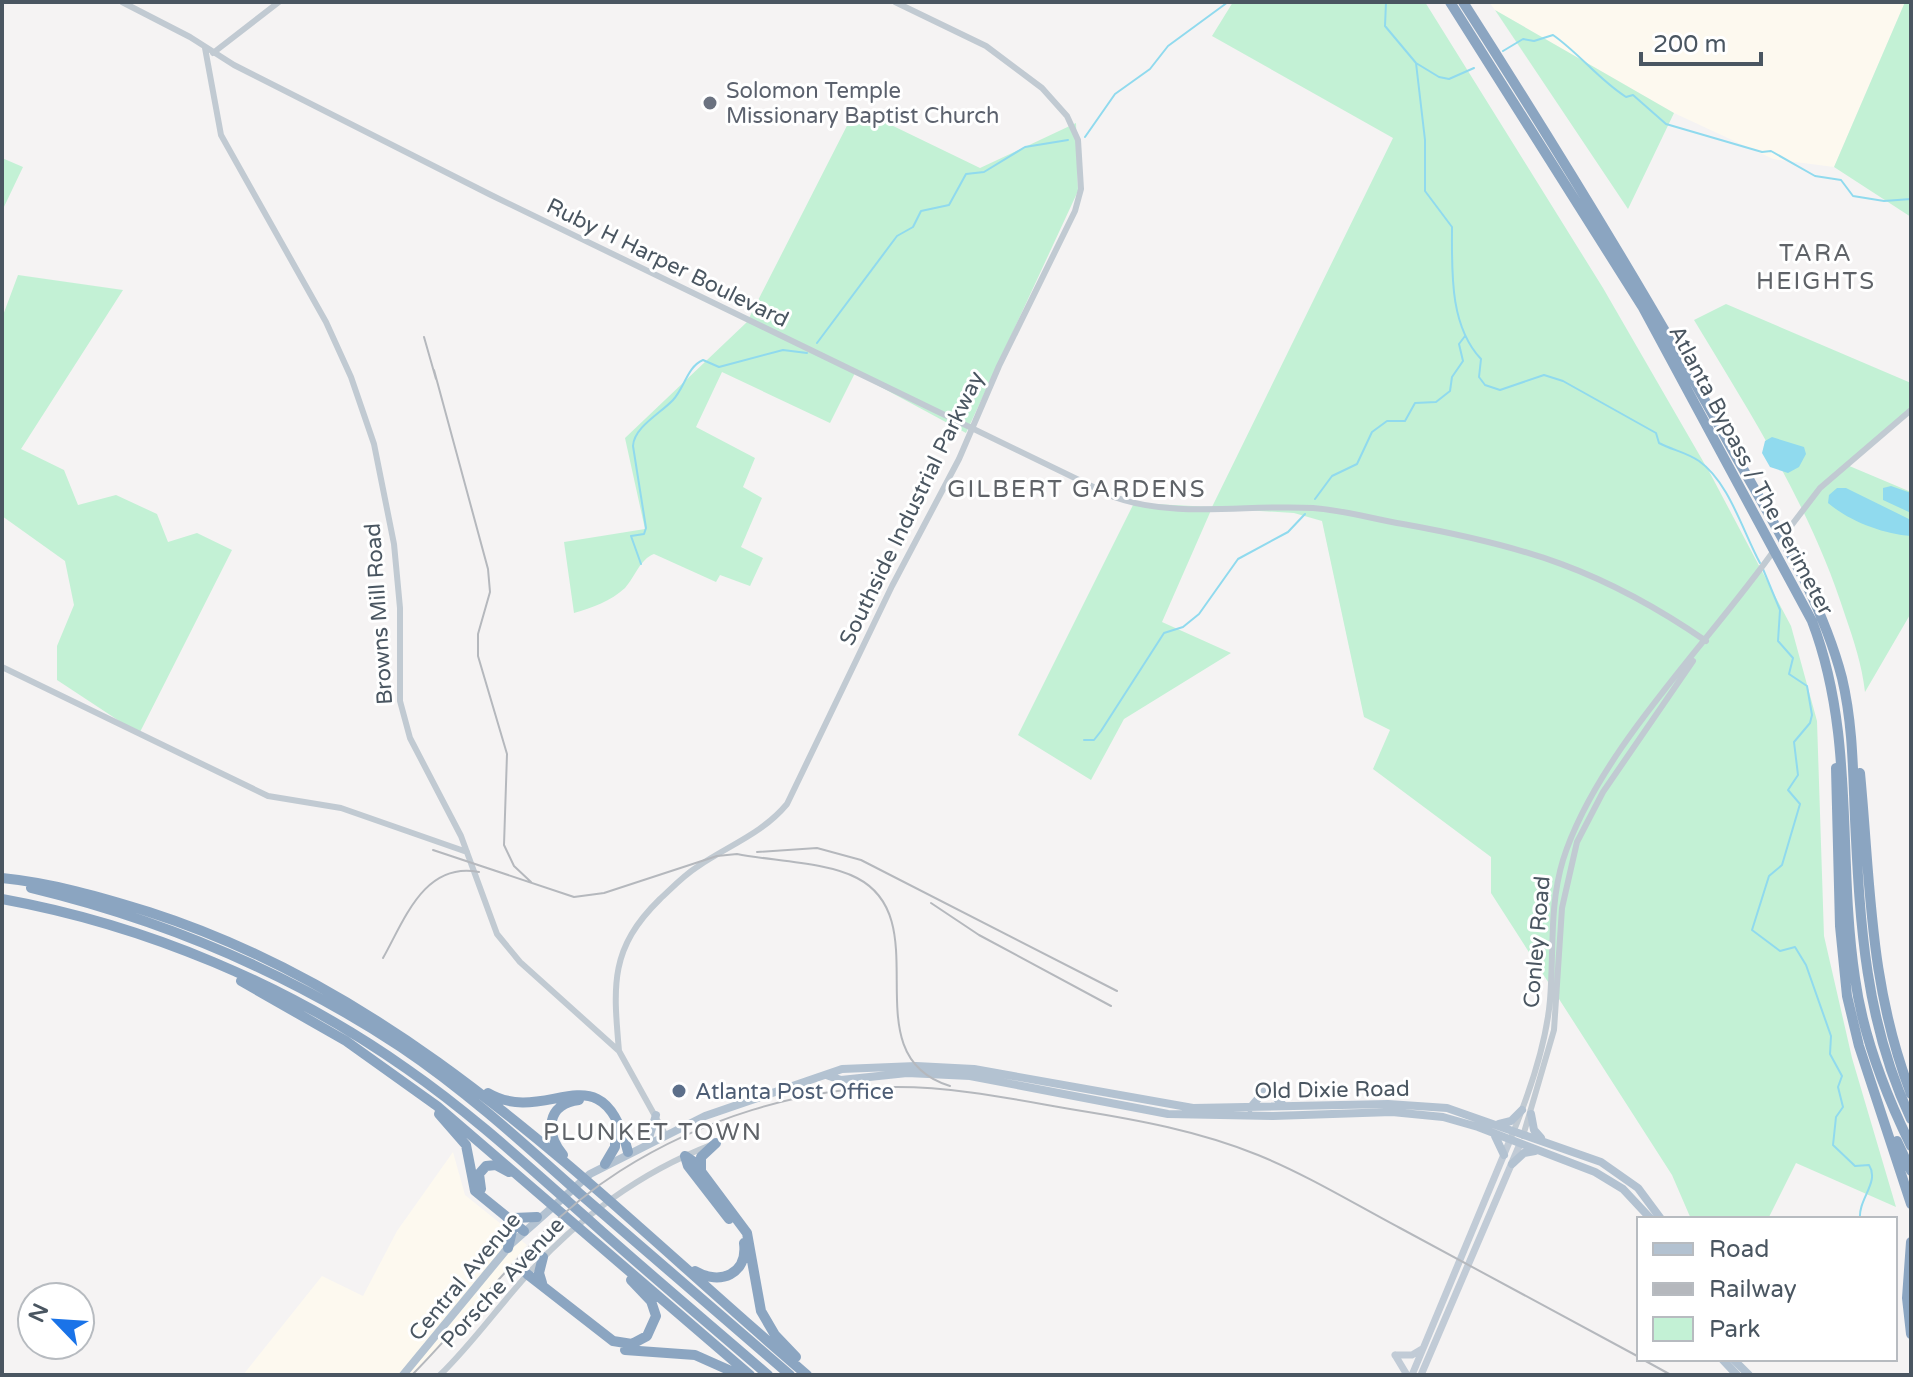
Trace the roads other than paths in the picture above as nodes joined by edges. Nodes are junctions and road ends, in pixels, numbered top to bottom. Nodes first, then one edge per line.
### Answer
1 (122, 2) edge
2 (279, 2) edge
3 (895, 2) edge
4 (1450, 2) edge
5 (1463, 2) edge
6 (205, 48) junction
7 (213, 53) junction
8 (1911, 410) edge
9 (973, 430) junction
10 (1706, 641) junction
11 (2, 667) edge
12 (1835, 702) junction
13 (1850, 720) junction
14 (467, 852) junction
15 (2, 880) edge
16 (2, 899) edge
17 (197, 957) junction
18 (307, 991) junction
19 (619, 1051) junction
20 (1901, 1068) junction
21 (972, 1073) junction
22 (459, 1075) junction
23 (406, 1083) junction
24 (1911, 1085) edge
25 (1911, 1094) edge
26 (1878, 1103) junction
27 (1287, 1107) junction
28 (1250, 1108) junction
29 (1526, 1112) junction
30 (656, 1115) junction
31 (1911, 1119) edge
32 (1499, 1124) junction
33 (1519, 1131) junction
34 (1491, 1133) junction
35 (615, 1134) junction
36 (665, 1134) junction
37 (1510, 1140) junction
38 (1544, 1141) junction
39 (648, 1142) junction
40 (716, 1143) joint
41 (1520, 1144) junction
42 (1911, 1146) edge
43 (1539, 1151) junction
44 (628, 1152) junction
45 (1504, 1155) junction
46 (685, 1156) junction
47 (1512, 1164) junction
48 (604, 1165) junction
49 (1911, 1171) edge
50 (702, 1172) junction
51 (588, 1184) junction
52 (544, 1196) junction
53 (1911, 1204) edge
54 (537, 1217) junction
55 (1649, 1217) edge
56 (1660, 1217) edge
57 (511, 1220) junction
58 (573, 1222) junction
59 (524, 1231) junction
60 (1911, 1242) edge
61 (508, 1248) junction
62 (662, 1249) junction
63 (543, 1257) junction
64 (527, 1274) junction
65 (543, 1285) junction
66 (1911, 1334) edge
67 (1423, 1348) junction
68 (403, 1375) edge
69 (440, 1375) edge
70 (740, 1375) edge
71 (750, 1375) edge
72 (768, 1375) edge
73 (781, 1375) edge
74 (790, 1375) edge
75 (810, 1375) edge
76 (1409, 1375) edge
77 (1421, 1375) edge

1 - 6 street, Ruby H Harper Boulevard
2 - 7 street
3 - 9 street, Southside Industrial Parkway
4 - 12 highway, Atlanta Bypass / The Perimeter
5 - 13 highway, Atlanta Bypass / The Perimeter
6 - 7 street, Ruby H Harper Boulevard
6 - 14 street, Browns Mill Road
7 - 9 street, Ruby H Harper Boulevard
8 - 10 street, Conley Road
9 - 10 street, Ruby H Harper Boulevard
9 - 19 street, Southside Industrial Parkway
10 - 29 street, Conley Road
11 - 14 street
12 - 26 highway
12 - 42 highway, Atlanta Bypass / The Perimeter
13 - 20 highway
13 - 31 highway, Atlanta Bypass / The Perimeter
14 - 19 street, Browns Mill Road
15 - 18 highway
15 - 22 highway
16 - 17 highway
17 - 23 highway
17 - 72 highway
18 - 73 highway
18 - 74 highway
19 - 30 street, Browns Mill Road
20 - 24 highway
20 - 25 highway
21 - 28 main road, Old Dixie Road
21 - 34 main road, Old Dixie Road
21 - 36 main road, Central Avenue
22 - 44 highway
22 - 51 highway
23 - 52 highway
23 - 57 highway
26 - 49 highway
26 - 53 highway
27 - 28 main road, Old Dixie Road
27 - 28 main road
27 - 32 main road, Old Dixie Road
29 - 32 main road
29 - 33 street, Conley Road
29 - 38 main road
30 - 36 street, Browns Mill Road
30 - 39 main road
32 - 33 main road, Old Dixie Road
33 - 37 street, Conley Road
33 - 38 main road, Old Dixie Road
33 - 41 street, Conley Road
34 - 37 main road, Old Dixie Road
34 - 45 main road
35 - 44 highway
35 - 48 highway
35 - 51 highway
36 - 39 main road, Central Avenue
37 - 41 main road, Old Dixie Road
37 - 45 main road
38 - 56 main road, Old Dixie Road
39 - 44 main road, Central Avenue
40 - 46 street, Porsche Avenue
40 - 50 highway
41 - 43 main road, Old Dixie Road
41 - 47 main road
43 - 47 main road
43 - 55 main road, Old Dixie Road
44 - 48 main road, Central Avenue
45 - 67 main road
46 - 50 highway
46 - 62 highway
46 - 63 street, Porsche Avenue
47 - 77 main road
48 - 54 main road, Central Avenue
50 - 75 highway
51 - 62 highway
52 - 57 highway
52 - 58 highway
54 - 57 highway
54 - 59 main road, Central Avenue
57 - 59 highway
57 - 61 highway
58 - 65 highway
58 - 71 highway
59 - 61 main road, Central Avenue
60 - 66 highway
61 - 68 main road, Central Avenue
62 - 75 highway
63 - 64 street, Porsche Avenue
63 - 65 highway
64 - 65 highway
64 - 69 street, Porsche Avenue
64 - 70 highway
67 - 76 main road
67 - 76 main road

